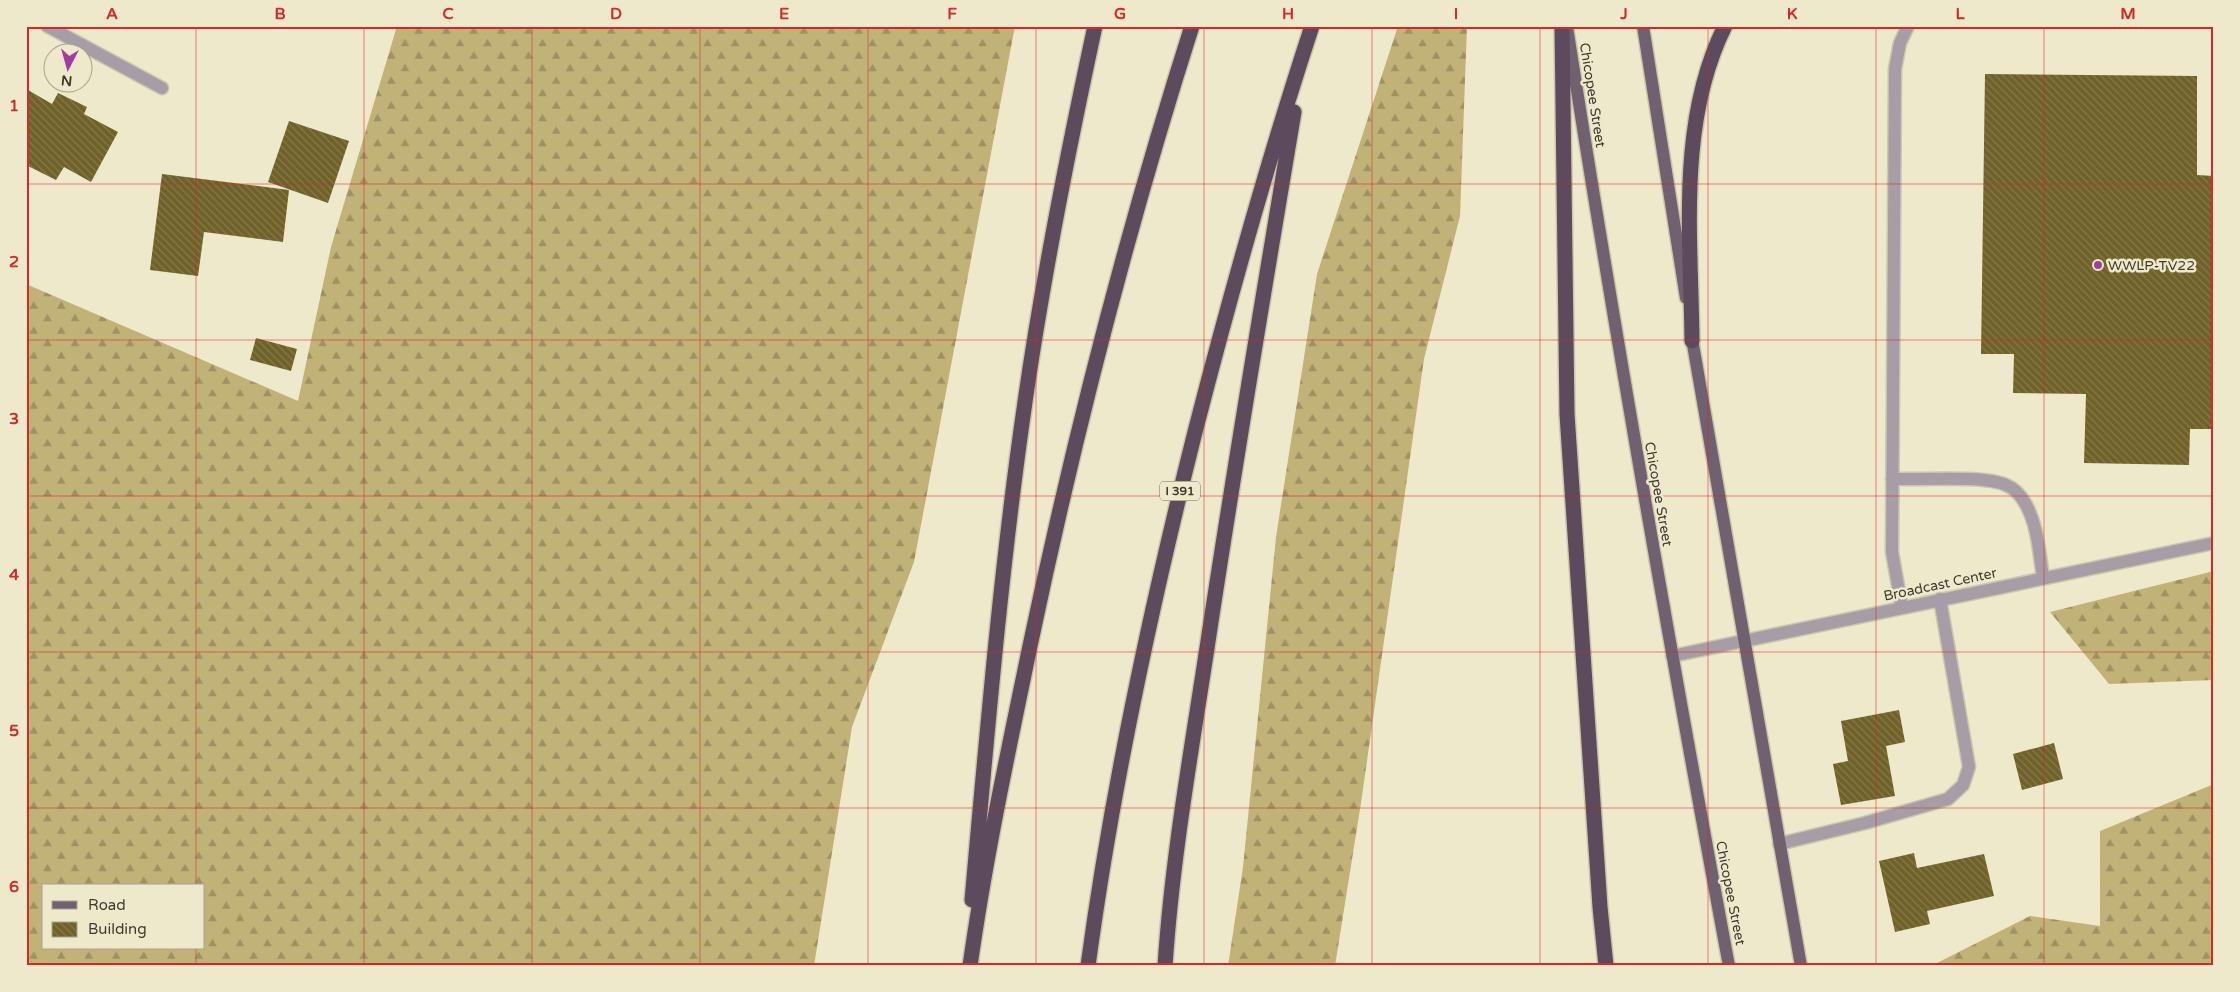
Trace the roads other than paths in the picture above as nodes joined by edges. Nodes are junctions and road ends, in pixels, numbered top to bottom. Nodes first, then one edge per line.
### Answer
1 (47, 26) edge
2 (1095, 26) edge
3 (1192, 26) edge
4 (1312, 26) edge
5 (1562, 26) edge
6 (1567, 26) edge
7 (1643, 26) edge
8 (1725, 26) edge
9 (1908, 26) edge
10 (1304, 52) junction
11 (162, 88) dead end
12 (1692, 342) junction
13 (1892, 479) junction
14 (2214, 543) edge
15 (2043, 577) junction
16 (1940, 600) junction
17 (1902, 608) junction
18 (1744, 642) junction
19 (1672, 656) junction
20 (1779, 844) junction
21 (966, 966) edge
22 (970, 966) edge
23 (1088, 966) edge
24 (1165, 966) edge
25 (1606, 966) edge
26 (1729, 966) edge
27 (1801, 966) edge

1 - 11 street
2 - 21 highway
3 - 22 highway
4 - 10 highway, I 391
5 - 25 highway
6 - 19 main road, Chicopee Street
7 - 12 main road
8 - 12 highway
9 - 13 street
10 - 23 highway, I 391
10 - 24 highway
12 - 18 main road
13 - 15 street
13 - 17 street
14 - 15 street, Broadcast Center
15 - 16 street, Broadcast Center
16 - 17 street, Broadcast Center
16 - 20 street
17 - 18 street, Broadcast Center
18 - 19 street, Broadcast Center
18 - 20 main road
19 - 26 main road, Chicopee Street
20 - 27 main road

